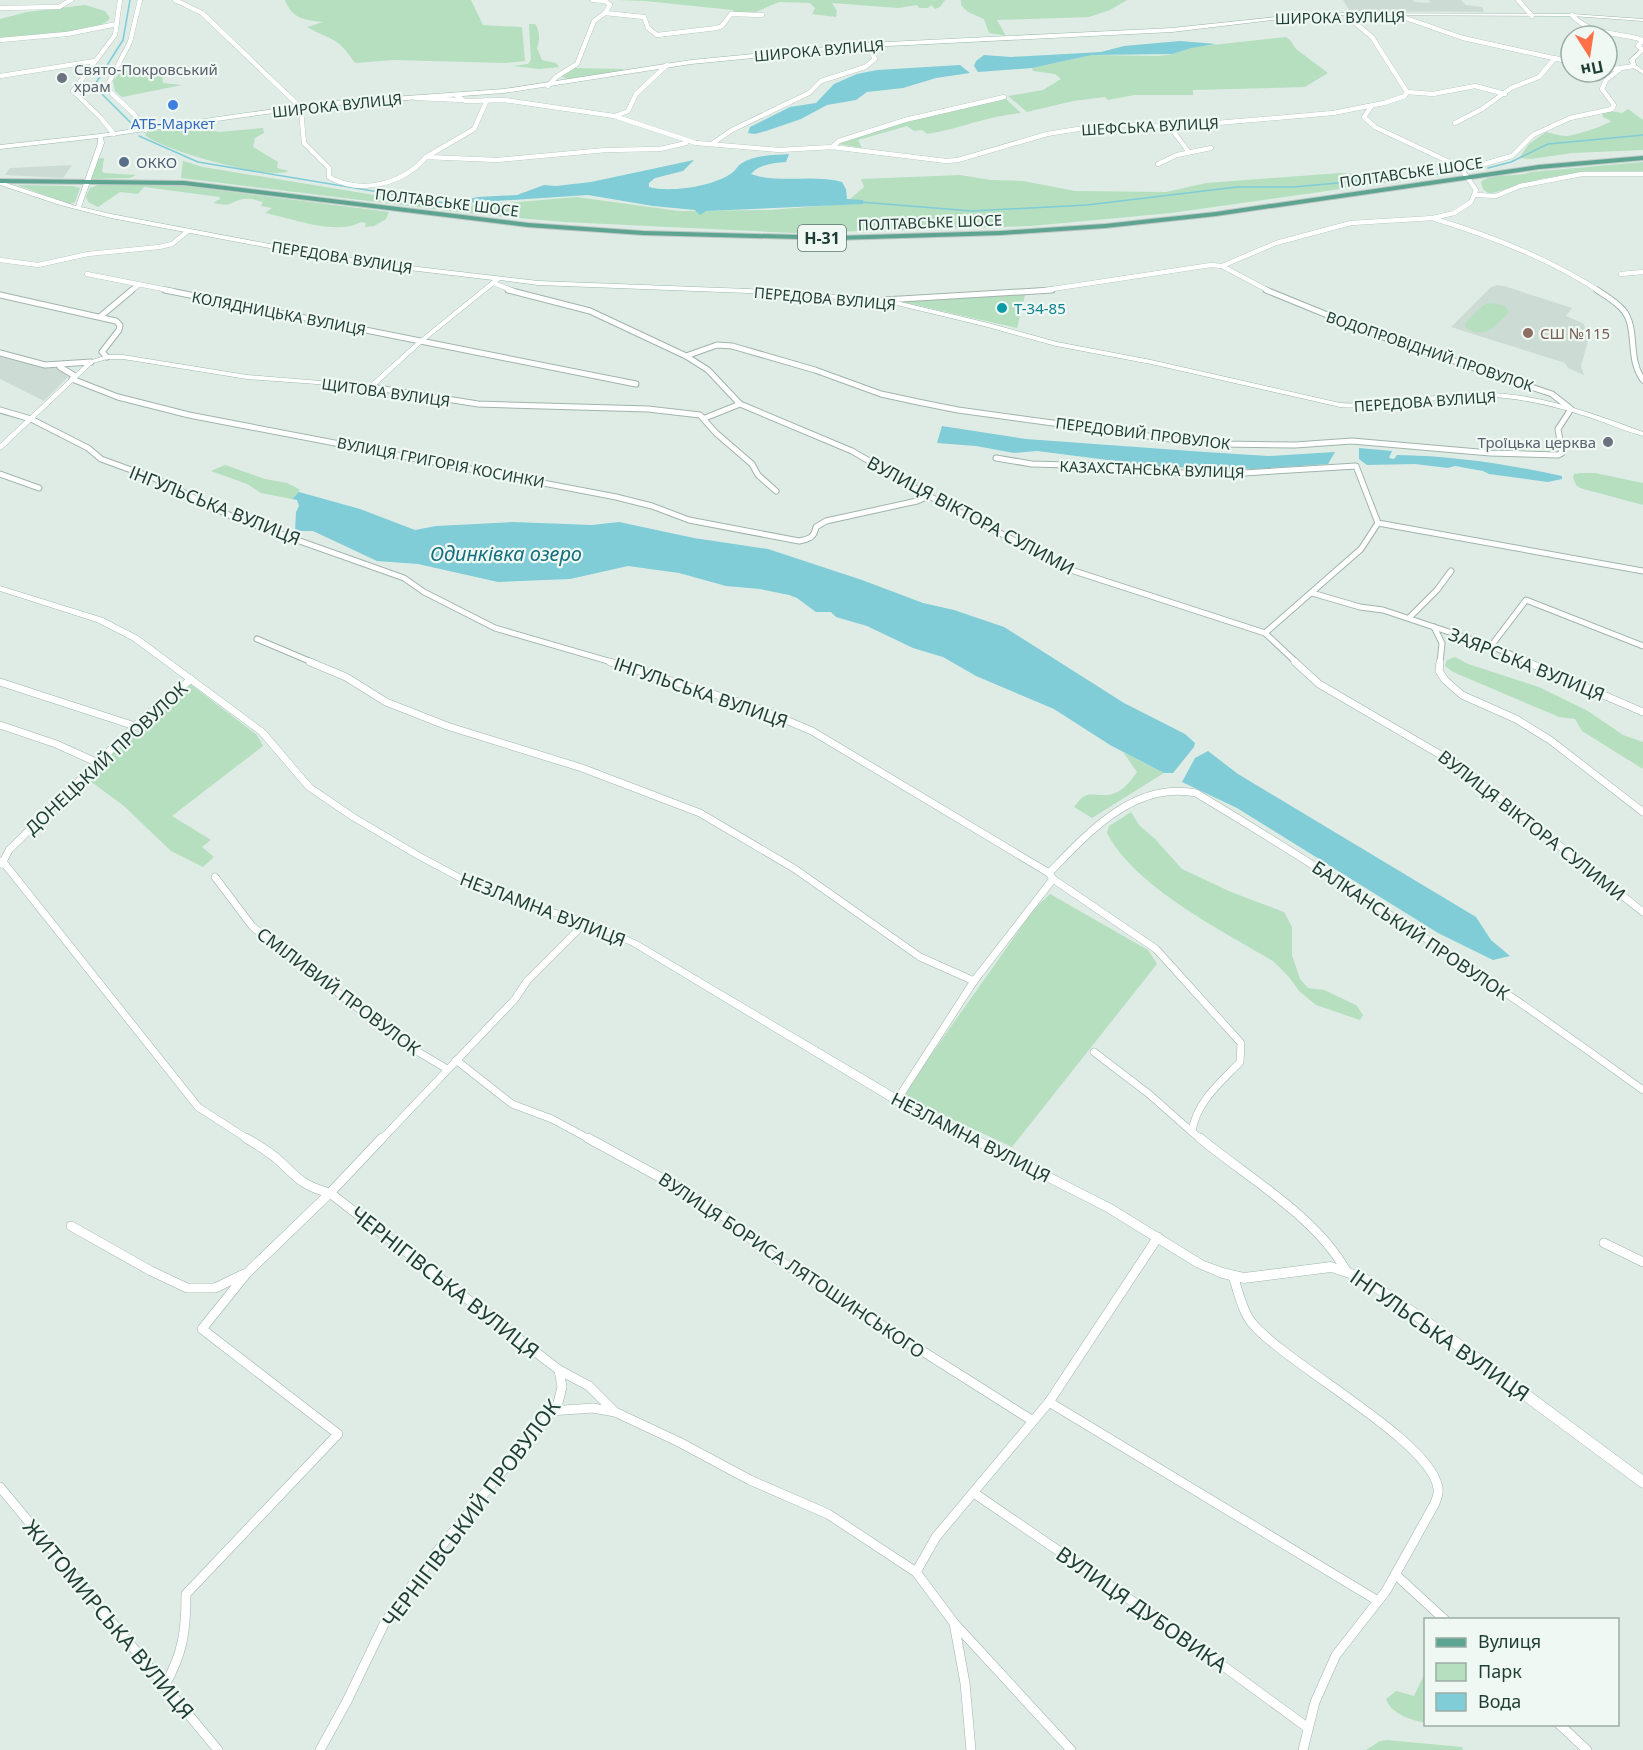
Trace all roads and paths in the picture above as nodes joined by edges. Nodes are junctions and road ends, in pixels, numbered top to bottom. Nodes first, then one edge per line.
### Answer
1 (71, 0) edge
2 (120, 0) edge
3 (140, 0) edge
4 (175, 0) edge
5 (593, 0) edge
6 (1518, 0) edge
7 (0, 8) edge
8 (605, 13) junction
9 (762, 15) dead end
10 (1354, 15) junction
11 (1572, 15) junction
12 (1400, 16) junction
13 (1532, 16) junction
14 (1643, 20) edge
15 (117, 24) junction
16 (0, 40) edge
17 (868, 45) junction
18 (1643, 49) edge
19 (1555, 58) junction
20 (1559, 59) edge
21 (95, 62) junction
22 (667, 65) junction
23 (1634, 66) junction
24 (1619, 70) edge
25 (1643, 72) edge
26 (0, 76) edge
27 (1604, 84) edge
28 (548, 86) junction
29 (504, 91) junction
30 (1407, 92) junction
31 (1505, 94) junction
32 (456, 95) junction
33 (1004, 97) dead end
34 (412, 98) junction
35 (465, 100) junction
36 (487, 100) junction
37 (504, 100) junction
38 (1372, 106) junction
39 (300, 107) junction
40 (628, 111) junction
41 (1347, 112) junction
42 (614, 116) junction
43 (1364, 117) junction
44 (630, 120) junction
45 (1455, 123) dead end
46 (1170, 127) junction
47 (145, 130) junction
48 (114, 134) junction
49 (100, 136) junction
50 (692, 142) junction
51 (713, 143) junction
52 (0, 147) edge
53 (832, 147) junction
54 (1211, 148) dead end
55 (1188, 151) junction
56 (426, 157) junction
57 (1643, 158) edge
58 (1158, 164) dead end
59 (1463, 170) junction
60 (1643, 174) edge
61 (1469, 177) junction
62 (0, 182) edge
63 (86, 183) junction
64 (1476, 195) junction
65 (78, 207) junction
66 (1463, 209) junction
67 (1461, 216) dead end
68 (1433, 218) junction
69 (1464, 223) dead end
70 (1472, 230) junction
71 (189, 231) junction
72 (0, 260) edge
73 (1222, 266) junction
74 (1643, 272) edge
75 (87, 274) dead end
76 (1622, 274) dead end
77 (496, 281) junction
78 (138, 285) junction
79 (0, 295) edge
80 (884, 300) junction
81 (101, 316) junction
82 (420, 342) junction
83 (0, 352) edge
84 (686, 356) junction
85 (107, 357) junction
86 (91, 362) junction
87 (60, 367) junction
88 (73, 377) junction
89 (1643, 380) edge
90 (636, 384) dead end
91 (371, 387) junction
92 (740, 404) junction
93 (1571, 409) junction
94 (0, 410) edge
95 (705, 418) junction
96 (31, 419) junction
97 (1643, 434) edge
98 (0, 448) edge
99 (996, 458) dead end
100 (0, 474) edge
101 (39, 488) dead end
102 (776, 491) dead end
103 (929, 496) junction
104 (1378, 523) junction
105 (1451, 571) dead end
106 (1643, 571) edge
107 (0, 588) edge
108 (1312, 593) junction
109 (1409, 618) junction
110 (1432, 626) junction
111 (1265, 633) junction
112 (257, 639) dead end
113 (1491, 646) junction
114 (1643, 646) edge
115 (191, 679) junction
116 (0, 682) edge
117 (1643, 712) edge
118 (0, 725) edge
119 (135, 726) junction
120 (98, 764) junction
121 (1643, 813) edge
122 (1, 863) edge
123 (1051, 876) junction
124 (215, 877) dead end
125 (1643, 912) edge
126 (586, 922) junction
127 (974, 981) junction
128 (1094, 1052) dead end
129 (456, 1060) junction
130 (447, 1069) junction
131 (1643, 1090) edge
132 (897, 1100) junction
133 (1192, 1132) junction
134 (330, 1193) junction
135 (72, 1226) dead end
136 (1158, 1237) junction
137 (1604, 1243) dead end
138 (1643, 1262) edge
139 (1346, 1271) junction
140 (247, 1273) junction
141 (1233, 1276) junction
142 (215, 1288) junction
143 (223, 1303) junction
144 (559, 1370) junction
145 (1049, 1402) junction
146 (550, 1411) junction
147 (615, 1412) junction
148 (1033, 1421) junction
149 (1643, 1482) edge
150 (0, 1487) edge
151 (974, 1493) junction
152 (916, 1572) junction
153 (1396, 1575) junction
154 (1378, 1601) junction
155 (1443, 1618) edge
156 (954, 1623) junction
157 (165, 1684) junction
158 (1560, 1726) edge
159 (1308, 1728) junction
160 (218, 1750) edge
161 (320, 1750) edge
162 (971, 1750) edge
163 (1071, 1750) edge
164 (1303, 1750) edge
165 (1587, 1750) edge

1 - 7 street
2 - 15 street
3 - 47 street
4 - 39 street
5 - 8 street
6 - 13 street
8 - 9 street
8 - 28 street
10 - 12 street, ШИРОКА ВУЛИЦЯ
10 - 17 street, ШИРОКА ВУЛИЦЯ
10 - 30 street
11 - 13 street, ШИРОКА ВУЛИЦЯ
11 - 14 street, ШИРОКА ВУЛИЦЯ
11 - 18 street
12 - 13 street, ШИРОКА ВУЛИЦЯ
12 - 19 street
15 - 16 street
15 - 21 street
17 - 22 street, ШИРОКА ВУЛИЦЯ
17 - 51 street
18 - 23 street
19 - 20 street
19 - 31 street
21 - 26 street
21 - 48 street
22 - 28 street, ШИРОКА ВУЛИЦЯ
22 - 40 street
23 - 24 street
23 - 25 street
27 - 59 street
28 - 29 street, ШИРОКА ВУЛИЦЯ
29 - 32 street, ШИРОКА ВУЛИЦЯ
29 - 37 street
30 - 31 street
30 - 38 street, ШЕФСЬКА ВУЛИЦЯ
31 - 45 street
32 - 34 street, ШИРОКА ВУЛИЦЯ
32 - 35 street
33 - 53 street
34 - 35 street
34 - 39 street, ШИРОКА ВУЛИЦЯ
35 - 36 street
36 - 37 street
36 - 56 street
37 - 42 street
38 - 41 street, ШЕФСЬКА ВУЛИЦЯ
38 - 43 street
39 - 47 street, ШИРОКА ВУЛИЦЯ
39 - 56 street
40 - 42 street
40 - 44 street
41 - 43 street
41 - 46 street, ШЕФСЬКА ВУЛИЦЯ
42 - 44 street
43 - 59 street
44 - 50 street
46 - 53 street, ШЕФСЬКА ВУЛИЦЯ
46 - 55 street
47 - 48 street, ШИРОКА ВУЛИЦЯ
48 - 49 street, ШИРОКА ВУЛИЦЯ
49 - 52 street, ШИРОКА ВУЛИЦЯ
49 - 63 street
50 - 51 street, ШЕФСЬКА ВУЛИЦЯ
50 - 56 street
51 - 53 street, ШЕФСЬКА ВУЛИЦЯ
54 - 55 street
55 - 58 street
57 - 61 main road, ПОЛТАВСЬКЕ ШОСЕ / Н-31
59 - 61 street
60 - 64 street
61 - 63 main road, ПОЛТАВСЬКЕ ШОСЕ / Н-31
61 - 64 street
62 - 63 main road, ПОЛТАВСЬКЕ ШОСЕ / Н-31
62 - 65 street, ПЕРЕДОВА ВУЛИЦЯ
63 - 65 street
64 - 66 street
65 - 71 street, ПЕРЕДОВА ВУЛИЦЯ
66 - 67 street
66 - 68 street
68 - 70 street
68 - 73 street
69 - 70 street
70 - 89 street
71 - 72 street
71 - 77 street, ПЕРЕДОВА ВУЛИЦЯ
73 - 80 street
73 - 93 street, ВОДОПРОВІДНИЙ ПРОВУЛОК
74 - 76 street
75 - 78 street, КОЛЯДНИЦЬКА ВУЛИЦЯ
77 - 80 street, ПЕРЕДОВА ВУЛИЦЯ
77 - 82 street
77 - 84 street, ВУЛИЦЯ ВІКТОРА СУЛИМИ
78 - 81 street
78 - 82 street, КОЛЯДНИЦЬКА ВУЛИЦЯ
79 - 81 street
80 - 93 street, ПЕРЕДОВА ВУЛИЦЯ
81 - 85 street
82 - 90 street, КОЛЯДНИЦЬКА ВУЛИЦЯ
82 - 91 street
83 - 87 street
84 - 92 street, ВУЛИЦЯ ВІКТОРА СУЛИМИ
84 - 93 street, ПЕРЕДОВИЙ ПРОВУЛОК
85 - 86 street, ЩИТОВА ВУЛИЦЯ
85 - 91 street, ЩИТОВА ВУЛИЦЯ
86 - 87 street
86 - 88 street, ЩИТОВА ВУЛИЦЯ
87 - 88 street, ВУЛИЦЯ ГРИГОРІЯ КОСИНКИ
88 - 96 street, ЩИТОВА ВУЛИЦЯ
88 - 103 street, ВУЛИЦЯ ГРИГОРІЯ КОСИНКИ
91 - 95 street, ЩИТОВА ВУЛИЦЯ
92 - 95 street
92 - 103 street, ВУЛИЦЯ ВІКТОРА СУЛИМИ
93 - 97 street, ПЕРЕДОВА ВУЛИЦЯ
94 - 96 street, ІНГУЛЬСЬКА ВУЛИЦЯ
95 - 102 street
96 - 98 street, ЩИТОВА ВУЛИЦЯ
96 - 123 street, ІНГУЛЬСЬКА ВУЛИЦЯ
99 - 104 street, КАЗАХСТАНСЬКА ВУЛИЦЯ
100 - 101 street
103 - 111 street, ВУЛИЦЯ ВІКТОРА СУЛИМИ
104 - 106 street
104 - 108 street
105 - 109 street
107 - 115 street, НЕЗЛАМНА ВУЛИЦЯ
108 - 109 street, ЗАЯРСЬКА ВУЛИЦЯ
108 - 111 street
109 - 110 street, ЗАЯРСЬКА ВУЛИЦЯ
110 - 113 street, ЗАЯРСЬКА ВУЛИЦЯ
110 - 121 street
111 - 125 street, ВУЛИЦЯ ВІКТОРА СУЛИМИ
112 - 127 street
113 - 114 street
113 - 117 street, ЗАЯРСЬКА ВУЛИЦЯ
115 - 119 street, ДОНЕЦЬКИЙ ПРОВУЛОК
115 - 126 street, НЕЗЛАМНА ВУЛИЦЯ
116 - 119 street
118 - 120 street
119 - 120 street, ДОНЕЦЬКИЙ ПРОВУЛОК
120 - 122 street, ДОНЕЦЬКИЙ ПРОВУЛОК
122 - 134 street, ЧЕРНІГІВСЬКА ВУЛИЦЯ
123 - 127 street
123 - 131 street, БАЛКАНСЬКИЙ ПРОВУЛОК
123 - 133 street, ІНГУЛЬСЬКА ВУЛИЦЯ
124 - 130 street, СМІЛИВИЙ ПРОВУЛОК
126 - 129 street
126 - 132 street, НЕЗЛАМНА ВУЛИЦЯ
127 - 132 street
128 - 133 street, ІНГУЛЬСЬКА ВУЛИЦЯ
129 - 130 street
129 - 148 street, ВУЛИЦЯ БОРИСА ЛЯТОШИНСЬКОГО
130 - 134 street
132 - 136 street, НЕЗЛАМНА ВУЛИЦЯ
133 - 139 street, ІНГУЛЬСЬКА ВУЛИЦЯ
134 - 140 street
134 - 144 street, ЧЕРНІГІВСЬКА ВУЛИЦЯ
135 - 142 street
136 - 141 street, НЕЗЛАМНА ВУЛИЦЯ
136 - 145 street
137 - 138 street
139 - 141 street, НЕЗЛАМНА ВУЛИЦЯ
139 - 149 street, ІНГУЛЬСЬКА ВУЛИЦЯ
140 - 142 street
140 - 143 street
141 - 153 street
142 - 143 street
143 - 157 street
144 - 146 street, ЧЕРНІГІВСЬКИЙ ПРОВУЛОК
144 - 147 street, ЧЕРНІГІВСЬКА ВУЛИЦЯ
145 - 148 street
145 - 154 street
146 - 147 street
146 - 161 street, ЧЕРНІГІВСЬКИЙ ПРОВУЛОК
147 - 152 street, ЧЕРНІГІВСЬКА ВУЛИЦЯ
148 - 151 street
150 - 157 street, ЖИТОМИРСЬКА ВУЛИЦЯ
151 - 152 street
151 - 159 street, ВУЛИЦЯ ДУБОВИКА
152 - 156 street, ЧЕРНІГІВСЬКА ВУЛИЦЯ
153 - 154 street
153 - 155 street
154 - 159 street
156 - 162 street, ЧЕРНІГІВСЬКА ВУЛИЦЯ
156 - 163 street, ЧЕРНІГІВСЬКА ВУЛИЦЯ
157 - 160 street, ЖИТОМИРСЬКА ВУЛИЦЯ
158 - 165 street
159 - 164 street

